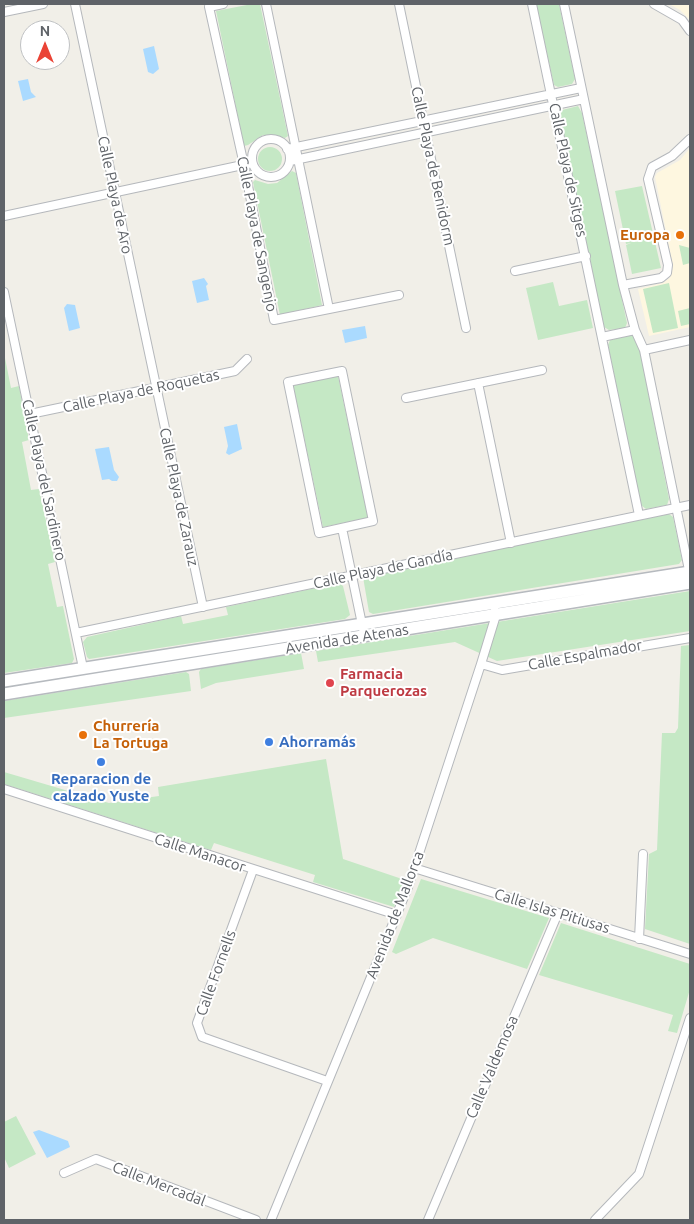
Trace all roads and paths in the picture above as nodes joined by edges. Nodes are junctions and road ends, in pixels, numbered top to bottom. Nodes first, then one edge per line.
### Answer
1 (43, 4) edge
2 (75, 4) edge
3 (223, 4) edge
4 (266, 4) edge
5 (399, 4) edge
6 (532, 4) edge
7 (564, 4) edge
8 (654, 4) edge
9 (4, 12) edge
10 (690, 31) edge
11 (582, 88) junction
12 (552, 94) junction
13 (584, 99) junction
14 (554, 105) junction
15 (423, 120) junction
16 (426, 132) junction
17 (690, 140) edge
18 (291, 148) junction
19 (293, 159) junction
20 (248, 164) junction
21 (114, 192) junction
22 (4, 216) edge
23 (586, 256) junction
24 (515, 271) dead end
25 (623, 285) junction
26 (4, 292) edge
27 (399, 294) dead end
28 (329, 309) junction
29 (466, 328) dead end
30 (635, 330) junction
31 (602, 337) junction
32 (690, 340) edge
33 (644, 350) junction
34 (247, 359) dead end
35 (542, 370) dead end
36 (478, 383) junction
37 (155, 387) junction
38 (406, 398) dead end
39 (30, 414) junction
40 (690, 505) edge
41 (676, 508) junction
42 (639, 515) junction
43 (342, 528) junction
44 (511, 543) junction
45 (351, 575) junction
46 (690, 576) edge
47 (494, 603) junction
48 (203, 607) junction
49 (496, 615) junction
50 (363, 630) junction
51 (76, 633) junction
52 (690, 638) edge
53 (481, 664) junction
54 (83, 668) junction
55 (4, 681) edge
56 (4, 694) edge
57 (4, 789) edge
58 (643, 854) dead end
59 (414, 868) junction
60 (253, 870) junction
61 (558, 913) junction
62 (397, 916) junction
63 (639, 938) junction
64 (690, 954) edge
65 (690, 1018) edge
66 (327, 1081) junction
67 (64, 1173) dead end
68 (256, 1220) edge
69 (271, 1220) edge
70 (428, 1220) edge
71 (595, 1220) edge

1 - 9 street
2 - 21 street, Calle Playa de Aro
3 - 20 street, Calle Playa de Sangenjo
4 - 18 street
5 - 15 street, Calle Playa de Benidorm
6 - 12 street, Calle Playa de Sitges
7 - 11 street, Calle Playa de Sitges
8 - 10 street
11 - 12 street
11 - 13 street, Calle Playa de Sitges
12 - 14 street, Calle Playa de Sitges
12 - 15 street
13 - 14 street
13 - 25 street, Calle Playa de Sitges
14 - 16 street
14 - 23 street, Calle Playa de Sitges
15 - 16 street, Calle Playa de Benidorm
15 - 18 street
16 - 19 street
16 - 29 street, Calle Playa de Benidorm
17 - 25 street
18 - 19 street
18 - 20 street
19 - 20 street
19 - 28 street
20 - 21 street
20 - 28 street, Calle Playa de Sangenjo
21 - 22 street
21 - 37 street, Calle Playa de Aro
23 - 24 street
23 - 31 street, Calle Playa de Sitges
25 - 30 street, Calle Playa de Sitges
26 - 39 street, Calle Playa del Sardinero
27 - 28 street
30 - 31 street
30 - 33 street, Calle Playa de Sitges
31 - 42 street, Calle Playa de Sitges
32 - 33 street
33 - 41 street, Calle Playa de Sitges
34 - 37 street, Calle Playa de Roquetas
35 - 36 street
36 - 38 street
36 - 44 street
37 - 39 street, Calle Playa de Roquetas
37 - 48 street, Calle Playa de Zarauz
39 - 51 street, Calle Playa del Sardinero
40 - 41 street, Calle Playa de Gandía
41 - 42 street, Calle Playa de Gandía
41 - 46 street, Calle Playa de Sitges
42 - 44 street, Calle Playa de Gandía
43 - 43 street
43 - 45 street
44 - 45 street, Calle Playa de Gandía
45 - 48 street, Calle Playa de Gandía
45 - 50 street
46 - 47 main road, Avenida de Atenas
46 - 49 main road, Avenida de Atenas
47 - 49 street, Avenida de Mallorca
47 - 50 main road, Avenida de Atenas
48 - 51 street, Calle Playa de Gandía
49 - 50 main road, Avenida de Atenas
49 - 53 street, Avenida de Mallorca
50 - 54 main road, Avenida de Atenas
50 - 56 main road, Avenida de Atenas
51 - 54 street, Calle Playa del Sardinero
52 - 53 street, Calle Espalmador
53 - 59 street, Avenida de Mallorca
54 - 55 main road, Avenida de Atenas
57 - 60 street, Calle Manacor
58 - 63 street
59 - 61 street, Calle Islas Pitiusas
59 - 62 street, Avenida de Mallorca
60 - 62 street, Calle Manacor
60 - 66 street, Calle Fornells
61 - 63 street, Calle Islas Pitiusas
61 - 70 street, Calle Valdemosa
62 - 66 street, Avenida de Mallorca
63 - 64 street, Calle Islas Pitiusas
65 - 71 street
66 - 69 street, Avenida de Mallorca
67 - 68 street, Calle Mercadal

